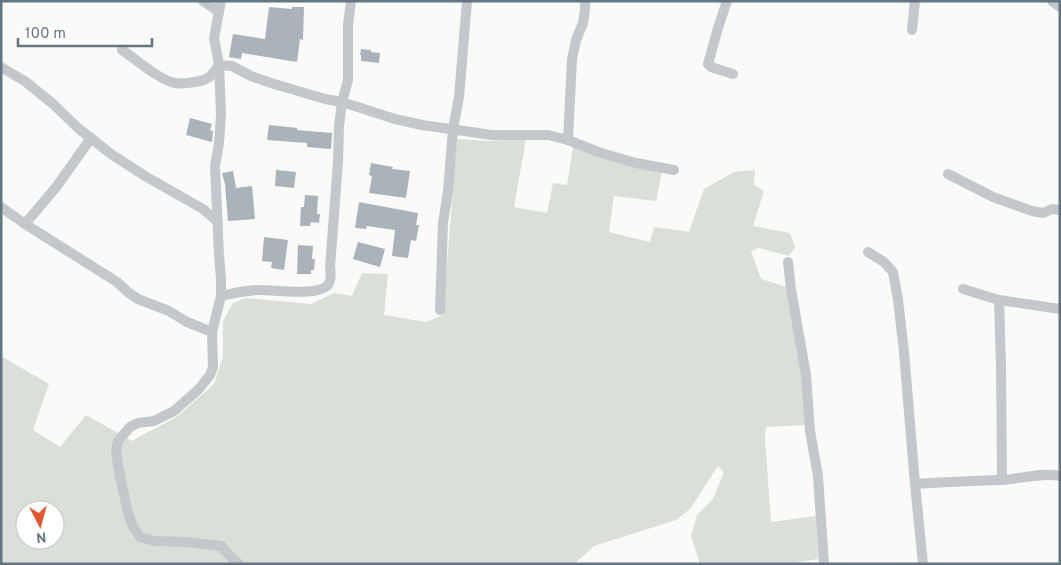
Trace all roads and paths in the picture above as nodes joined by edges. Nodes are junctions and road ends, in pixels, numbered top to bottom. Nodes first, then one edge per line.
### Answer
1 (203, 1) edge
2 (221, 1) edge
3 (351, 1) edge
4 (467, 1) edge
5 (585, 1) edge
6 (727, 1) edge
7 (915, 1) edge
8 (1052, 1) edge
9 (1060, 7) edge
10 (219, 12) junction
11 (912, 30) dead end
12 (122, 50) dead end
13 (219, 65) junction
14 (1, 67) edge
15 (733, 74) dead end
16 (342, 102) junction
17 (453, 129) junction
18 (91, 138) junction
19 (568, 140) junction
20 (674, 170) dead end
21 (948, 174) dead end
22 (217, 202) junction
23 (1, 207) edge
24 (202, 209) junction
25 (1060, 210) edge
26 (218, 222) junction
27 (25, 224) junction
28 (868, 252) dead end
29 (788, 262) dead end
30 (963, 289) dead end
31 (221, 296) junction
32 (999, 300) junction
33 (1060, 309) edge
34 (440, 310) dead end
35 (212, 332) junction
36 (1060, 476) edge
37 (1002, 480) junction
38 (915, 484) junction
39 (239, 564) edge
40 (824, 564) edge
41 (923, 564) edge

1 - 10 street
2 - 10 street
3 - 16 street
4 - 17 street
5 - 19 street
6 - 15 street
7 - 11 street
8 - 9 street
10 - 13 street
12 - 13 street
13 - 16 street
13 - 22 street
14 - 18 street
16 - 17 street
16 - 31 street
17 - 19 street
17 - 34 street
18 - 24 street
18 - 27 street
19 - 20 street
21 - 25 street
22 - 24 street
22 - 26 street
23 - 27 street
24 - 26 street
26 - 31 street
27 - 35 street
28 - 38 street
29 - 40 street
30 - 32 street
31 - 35 street
32 - 33 street
32 - 37 street
35 - 39 street
36 - 37 street
37 - 38 street
38 - 41 street

